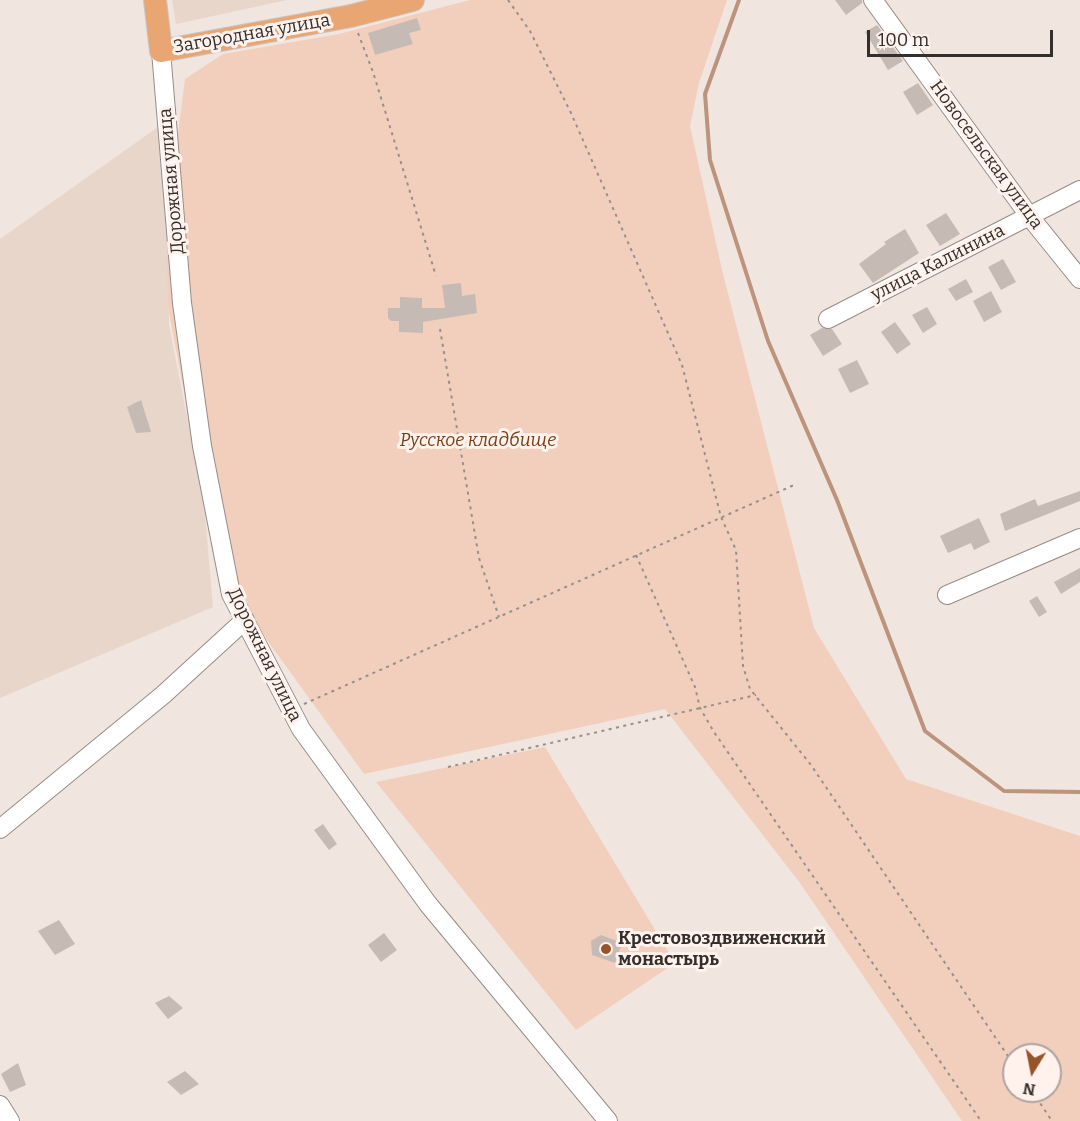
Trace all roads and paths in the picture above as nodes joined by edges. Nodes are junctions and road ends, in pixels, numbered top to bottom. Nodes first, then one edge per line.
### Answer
1 (155, 0) edge
2 (413, 0) edge
3 (508, 0) edge
4 (873, 0) edge
5 (351, 16) junction
6 (161, 51) junction
7 (1080, 190) edge
8 (1030, 217) junction
9 (436, 276) dead end
10 (1080, 279) edge
11 (828, 319) dead end
12 (440, 329) dead end
13 (794, 485) dead end
14 (721, 517) junction
15 (1080, 538) edge
16 (636, 555) junction
17 (947, 595) dead end
18 (499, 617) junction
19 (245, 620) junction
20 (756, 695) junction
21 (700, 708) junction
22 (291, 710) junction
23 (448, 767) dead end
24 (0, 829) edge
25 (1002, 1047) edge
26 (1040, 1103) edge
27 (0, 1105) edge
28 (10, 1121) edge
29 (608, 1121) edge
30 (981, 1121) edge
31 (1052, 1121) edge

1 - 6 main road
2 - 5 main road, Загородная улица
3 - 14 path
4 - 8 street, Новосельская улица
5 - 6 main road, Загородная улица
5 - 9 path
6 - 19 street, Дорожная улица
7 - 8 street, улица Калинина
8 - 10 street, Новосельская улица
8 - 11 street, улица Калинина
12 - 18 path
13 - 14 path
14 - 16 path
14 - 20 path
15 - 17 street
16 - 18 path
16 - 21 path
18 - 22 path
19 - 22 street, Дорожная улица
19 - 24 street
20 - 21 path
20 - 25 path
21 - 23 path
21 - 30 path
22 - 29 street, Дорожная улица
26 - 31 path
27 - 28 street

